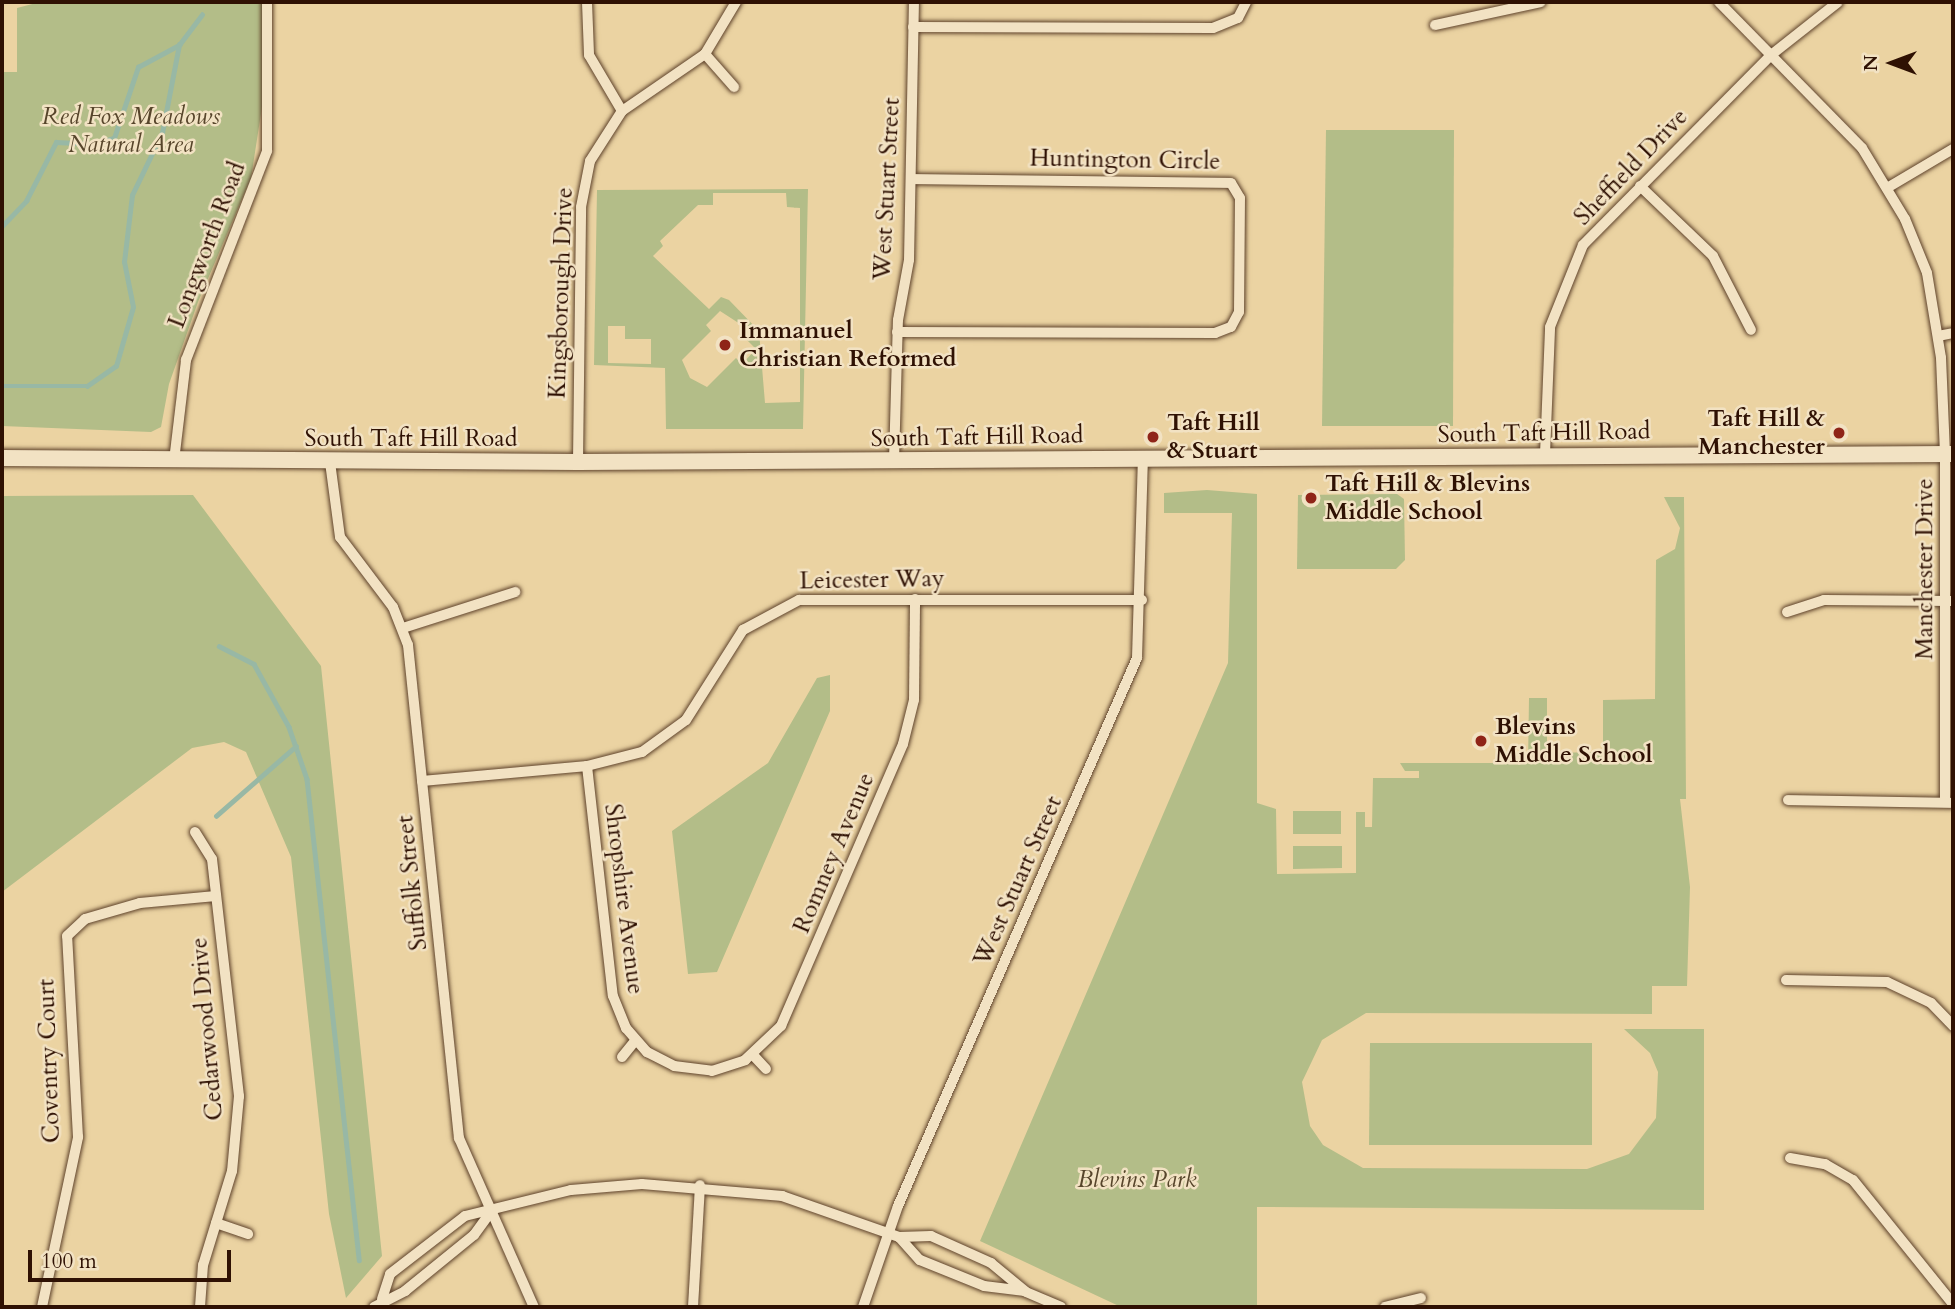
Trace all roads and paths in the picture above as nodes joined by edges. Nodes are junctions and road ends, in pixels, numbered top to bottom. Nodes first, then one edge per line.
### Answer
1 (267, 2) edge
2 (587, 2) edge
3 (736, 2) edge
4 (914, 2) edge
5 (1246, 2) edge
6 (1541, 2) edge
7 (1719, 2) edge
8 (1838, 2) edge
9 (1435, 24) dead end
10 (913, 27) junction
11 (705, 54) junction
12 (1771, 55) junction
13 (734, 87) dead end
14 (622, 111) junction
15 (1953, 149) edge
16 (912, 179) junction
17 (1640, 186) junction
18 (1887, 188) junction
19 (1751, 330) dead end
20 (897, 332) junction
21 (1953, 333) edge
22 (1938, 336) junction
23 (1545, 454) junction
24 (1949, 454) edge
25 (2, 458) edge
26 (1143, 458) junction
27 (174, 461) junction
28 (894, 461) junction
29 (330, 462) junction
30 (578, 462) junction
31 (515, 592) dead end
32 (915, 599) junction
33 (1142, 600) junction
34 (1950, 601) edge
35 (1787, 612) dead end
36 (403, 628) junction
37 (587, 766) junction
38 (422, 781) junction
39 (1788, 800) dead end
40 (1949, 803) edge
41 (195, 832) dead end
42 (216, 896) junction
43 (1786, 979) dead end
44 (1953, 1026) edge
45 (635, 1041) junction
46 (753, 1055) junction
47 (622, 1057) dead end
48 (766, 1069) dead end
49 (702, 1071) joint
50 (1790, 1158) dead end
51 (700, 1185) junction
52 (489, 1214) junction
53 (216, 1223) junction
54 (248, 1234) dead end
55 (893, 1234) junction
56 (1026, 1292) junction
57 (1421, 1298) dead end
58 (378, 1303) edge
59 (1953, 1306) edge
60 (42, 1307) edge
61 (200, 1307) edge
62 (534, 1307) edge
63 (693, 1307) edge
64 (863, 1307) edge
65 (1061, 1307) edge
66 (1385, 1307) edge

1 - 27 street, Longworth Road
2 - 14 street
3 - 11 street, Kingsborough Drive
4 - 10 street, West Stuart Street
5 - 10 street
6 - 9 street
7 - 12 street, Manchester Drive
8 - 12 street, Sheffield Drive
10 - 16 street, West Stuart Street
11 - 13 street
11 - 14 street, Kingsborough Drive
12 - 17 street, Sheffield Drive
12 - 18 street, Manchester Drive
14 - 30 street, Kingsborough Drive
15 - 18 street
16 - 20 street, West Stuart Street
16 - 20 street, Huntington Circle
17 - 19 street
17 - 23 street, Sheffield Drive
18 - 22 street, Manchester Drive
20 - 28 street, West Stuart Street
21 - 22 street
22 - 24 street, Manchester Drive
23 - 24 main road, South Taft Hill Road
23 - 26 main road, South Taft Hill Road
24 - 34 street, Manchester Drive
25 - 27 main road, South Taft Hill Road
26 - 28 main road, South Taft Hill Road
26 - 33 street, West Stuart Street
27 - 29 main road, South Taft Hill Road
28 - 30 main road, South Taft Hill Road
29 - 30 main road, South Taft Hill Road
29 - 36 street, Suffolk Street
31 - 36 street
32 - 33 street, Leicester Way
32 - 37 street, Leicester Way
32 - 46 street, Romney Avenue
33 - 55 street, West Stuart Street
34 - 35 street
34 - 40 street, Manchester Drive
36 - 38 street, Suffolk Street
37 - 38 street, Leicester Way
37 - 45 street, Shropshire Avenue
38 - 52 street, Suffolk Street
39 - 40 street
41 - 42 street, Cedarwood Drive
42 - 53 street, Cedarwood Drive
42 - 60 street, Coventry Court
43 - 44 street
45 - 47 street
45 - 49 street, Shropshire Avenue
46 - 48 street
46 - 49 street, Romney Avenue
50 - 59 street
51 - 52 street
51 - 55 street
51 - 63 street
52 - 58 street
52 - 58 street
52 - 62 street, Suffolk Street
53 - 54 street
53 - 61 street, Cedarwood Drive
55 - 56 street
55 - 56 street
55 - 64 street, West Stuart Street
56 - 65 street
57 - 66 street

